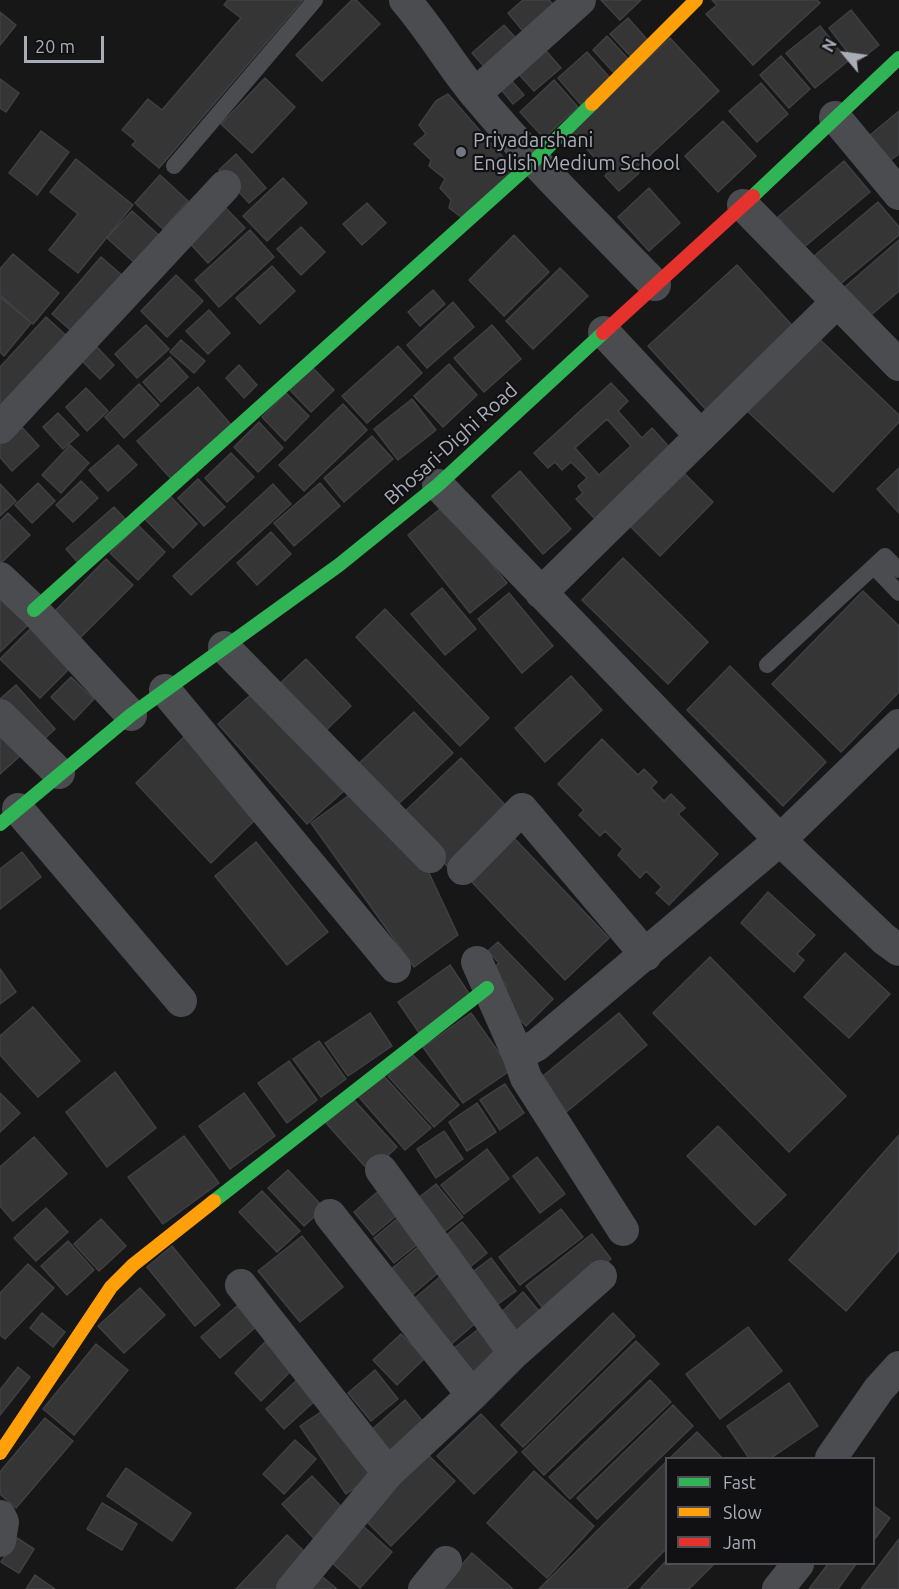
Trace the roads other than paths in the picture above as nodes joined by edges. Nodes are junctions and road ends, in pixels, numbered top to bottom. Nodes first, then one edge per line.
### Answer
1 (315, 0) edge
2 (580, 0) edge
3 (696, 0) edge
4 (422, 6) edge
5 (899, 58) edge
6 (475, 94) junction
7 (835, 117) junction
8 (535, 160) junction
9 (174, 166) dead end
10 (225, 186) dead end
11 (899, 194) edge
12 (743, 206) junction
13 (655, 285) junction
14 (837, 302) junction
15 (604, 332) junction
16 (899, 365) edge
17 (0, 428) edge
18 (701, 436) junction
19 (438, 485) junction
20 (874, 567) junction
21 (899, 570) edge
22 (0, 578) edge
23 (541, 593) junction
24 (899, 593) edge
25 (34, 610) junction
26 (225, 647) junction
27 (767, 665) dead end
28 (165, 690) junction
29 (0, 715) edge
30 (131, 715) junction
31 (899, 725) edge
32 (59, 773) junction
33 (9, 816) edge
34 (780, 840) junction
35 (430, 858) dead end
36 (463, 869) dead end
37 (899, 950) edge
38 (646, 955) junction
39 (395, 967) dead end
40 (482, 975) joint
41 (181, 1001) dead end
42 (518, 1055) junction
43 (381, 1170) dead end
44 (330, 1215) dead end
45 (623, 1230) dead end
46 (601, 1276) dead end
47 (241, 1285) dead end
48 (514, 1353) junction
49 (899, 1367) edge
50 (472, 1395) junction
51 (0, 1453) edge
52 (832, 1457) edge
53 (388, 1473) junction
54 (0, 1516) edge
55 (0, 1541) edge
56 (446, 1563) dead end
57 (796, 1565) edge
58 (292, 1589) edge
59 (424, 1589) edge
60 (778, 1589) edge

1 - 9 lane
2 - 6 street
3 - 8 street
4 - 6 street
5 - 7 street, Bhosari-Dighi Road
6 - 8 street
7 - 11 street
7 - 12 street, Bhosari-Dighi Road
8 - 13 street
8 - 25 street
10 - 17 street
12 - 13 street, Bhosari-Dighi Road
12 - 14 street
13 - 15 street, Bhosari-Dighi Road
14 - 16 street
14 - 18 street
15 - 18 street
15 - 19 street, Bhosari-Dighi Road
18 - 23 street
19 - 23 street
19 - 26 street, Bhosari-Dighi Road
20 - 21 lane
20 - 24 lane
20 - 27 lane
22 - 25 street
23 - 34 street
25 - 30 street
26 - 28 street, Bhosari-Dighi Road
26 - 35 street
28 - 30 street, Bhosari-Dighi Road
28 - 39 street
29 - 32 street
30 - 32 street, Bhosari-Dighi Road
31 - 34 street
32 - 33 street, Bhosari-Dighi Road
33 - 41 street
34 - 37 street
34 - 38 street
36 - 38 street
38 - 42 street
40 - 42 street
40 - 51 street
42 - 45 street
43 - 48 street
44 - 50 street
46 - 48 street
47 - 53 street
48 - 50 street
49 - 52 street
50 - 53 street
53 - 58 street
54 - 55 street
56 - 59 street
57 - 60 street

